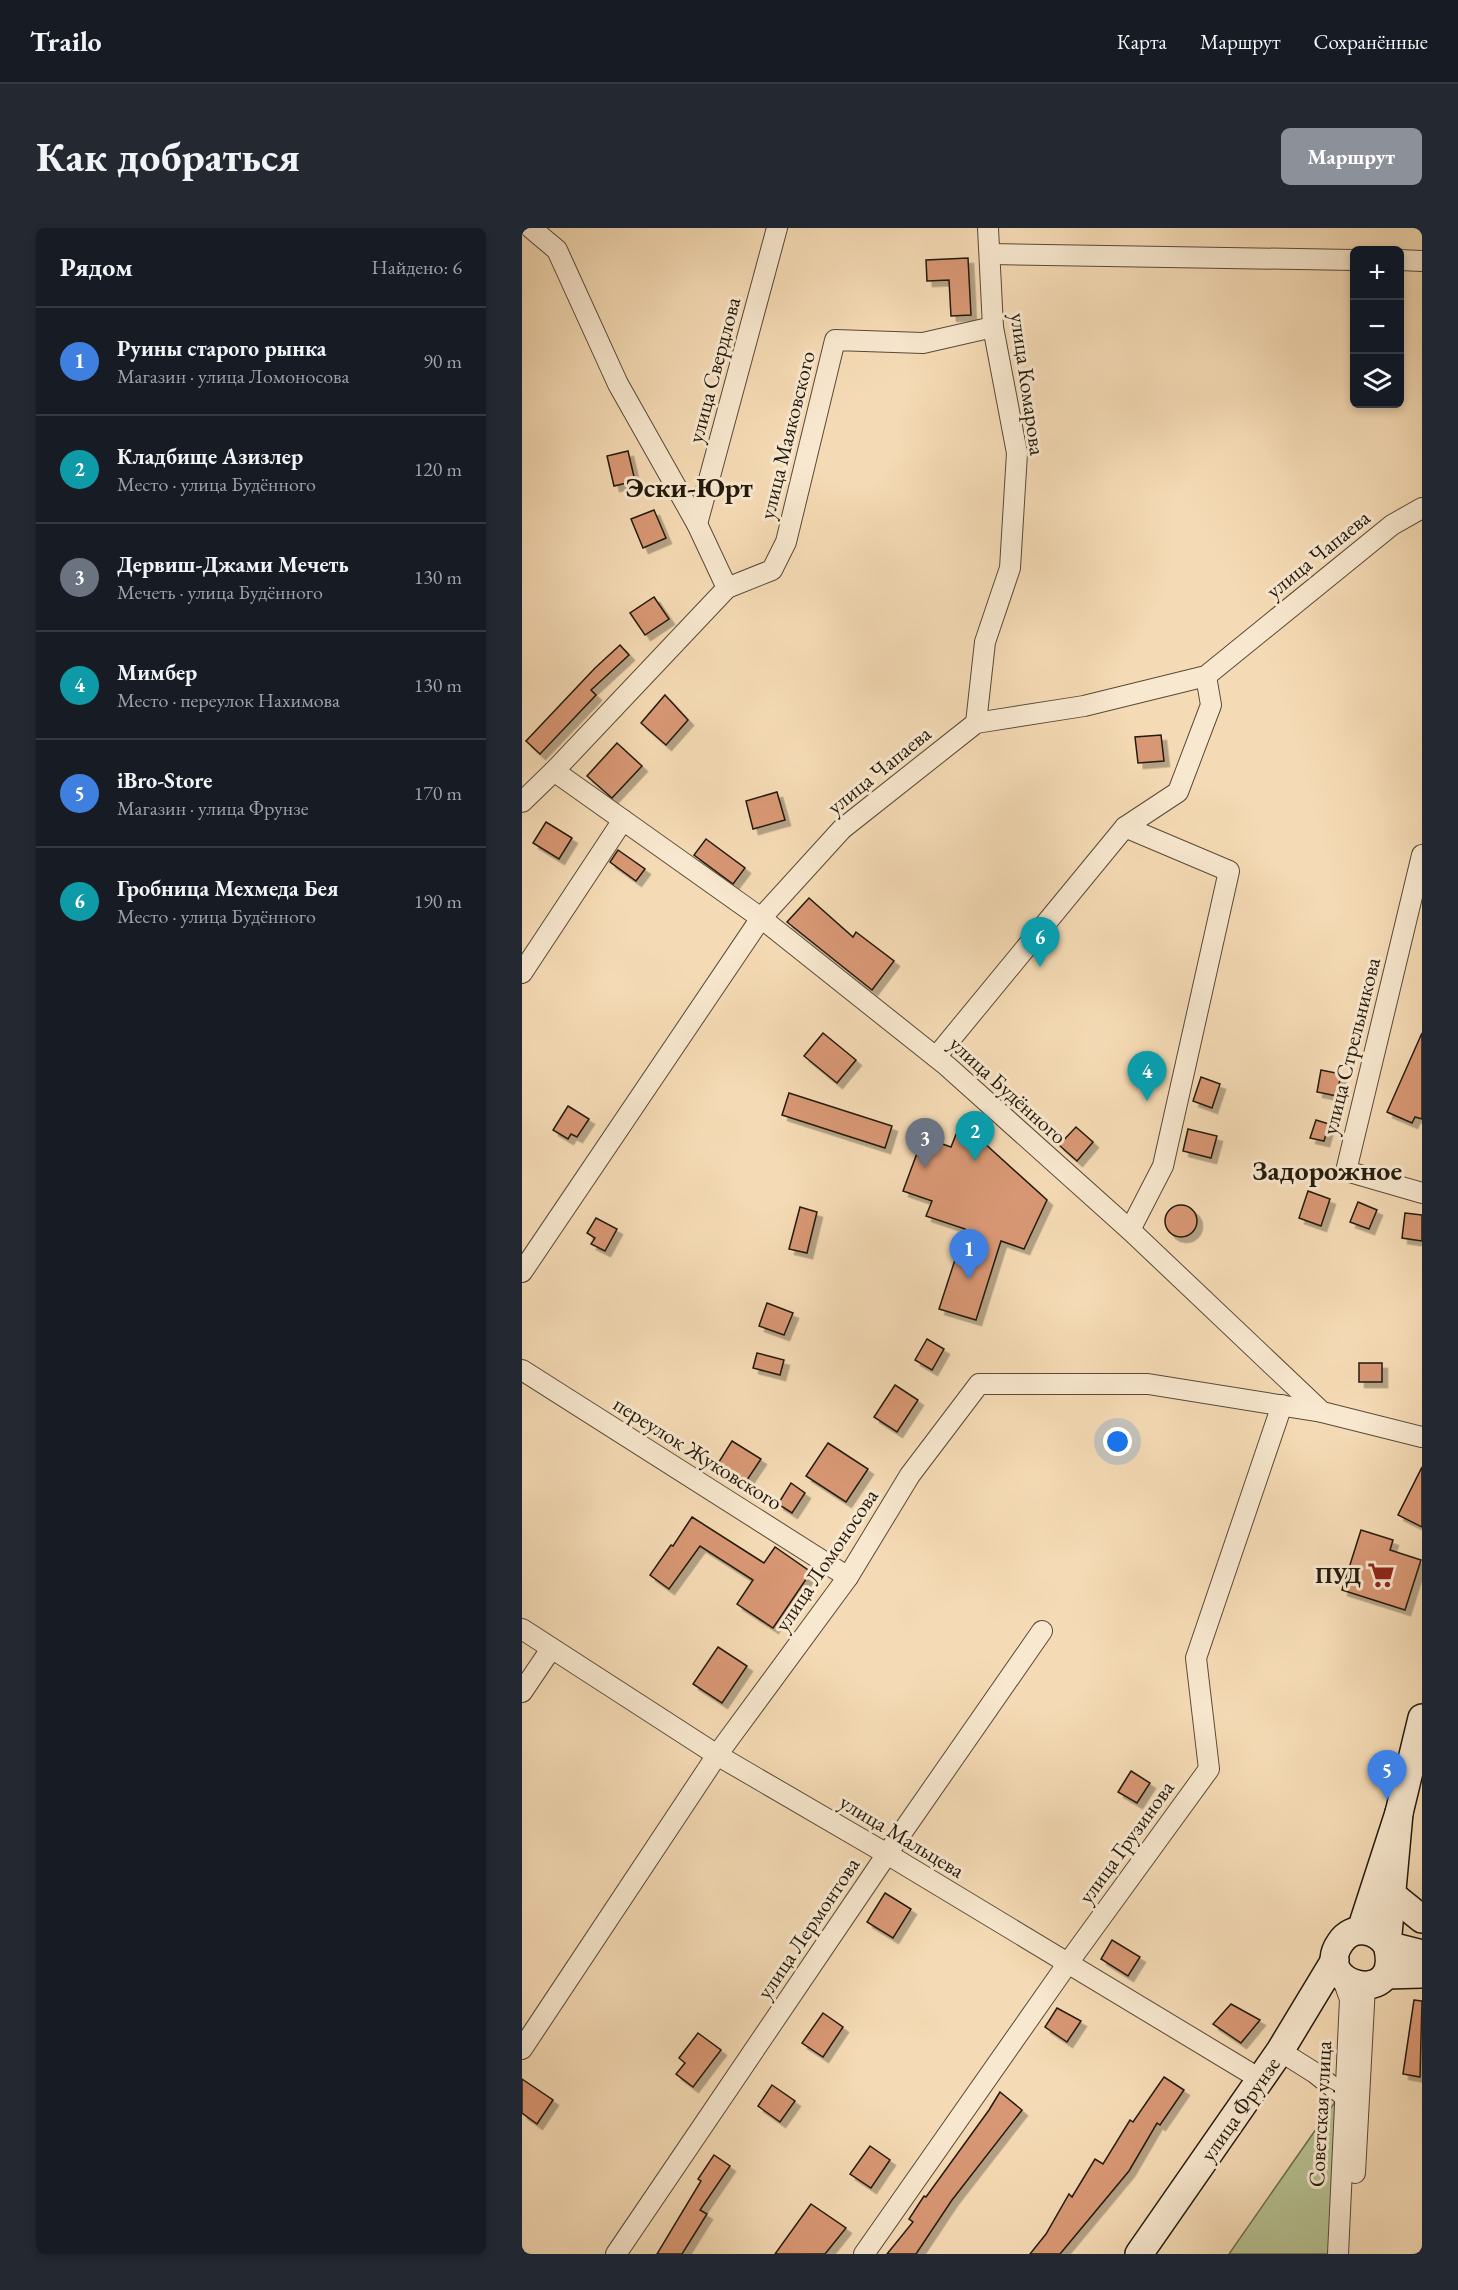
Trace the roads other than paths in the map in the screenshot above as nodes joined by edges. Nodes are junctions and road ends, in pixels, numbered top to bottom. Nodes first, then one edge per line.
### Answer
1 (531, 228) edge
2 (777, 228) edge
3 (988, 228) edge
4 (990, 254) junction
5 (1350, 260) edge
6 (1404, 260) edge
7 (1422, 261) edge
8 (993, 327) junction
9 (1422, 508) edge
10 (697, 524) junction
11 (727, 588) junction
12 (1206, 676) junction
13 (976, 723) junction
14 (554, 771) junction
15 (522, 802) edge
16 (623, 820) junction
17 (1125, 827) junction
18 (1422, 855) edge
19 (761, 918) junction
20 (522, 972) edge
21 (936, 1057) junction
22 (1422, 1193) edge
23 (1130, 1230) junction
24 (522, 1272) edge
25 (522, 1370) edge
26 (1282, 1405) junction
27 (1322, 1412) junction
28 (1422, 1437) edge
29 (848, 1577) junction
30 (522, 1629) edge
31 (1042, 1631) dead end
32 (551, 1649) junction
33 (522, 1692) edge
34 (1422, 1718) edge
35 (717, 1755) junction
36 (1400, 1813) junction
37 (887, 1854) junction
38 (1392, 1894) junction
39 (1422, 1919) edge
40 (1361, 1930) junction
41 (1387, 1945) junction
42 (1422, 1954) edge
43 (1068, 1963) junction
44 (1422, 1974) edge
45 (1356, 1976) junction
46 (522, 2049) edge
47 (1280, 2051) junction
48 (1260, 2079) junction
49 (1352, 2102) junction
50 (616, 2254) edge
51 (864, 2254) edge
52 (1139, 2254) edge
53 (1338, 2254) edge
54 (1350, 2254) edge

1 - 10 street
2 - 10 street, улица Свердлова
3 - 4 street, улица Комарова
4 - 5 street
4 - 8 street, улица Комарова
6 - 7 street
8 - 11 street, улица Маяковского
8 - 13 street, улица Комарова
9 - 12 street, улица Чапаева
10 - 11 street
11 - 14 street, улица Маяковского
12 - 13 street, улица Чапаева
12 - 17 street
13 - 19 street, улица Чапаева
14 - 15 street, улица Маяковского
14 - 16 street, улица Будённого
16 - 19 street, улица Будённого
16 - 20 street
17 - 21 street
17 - 23 street
18 - 22 street, улица Стрельникова
19 - 21 street, улица Будённого
19 - 24 street, улица Чапаева
21 - 23 street, улица Будённого
23 - 27 street, улица Будённого
25 - 29 street, переулок Жуковского
26 - 27 street, улица Ломоносова
26 - 29 street, улица Ломоносова
26 - 43 street, улица Грузинова
27 - 28 street, улица Будённого
29 - 35 street, улица Ломоносова
30 - 32 street, улица Мальцева
31 - 37 street, улица Лермонтова
32 - 33 street
32 - 35 street, улица Мальцева
34 - 36 main road
35 - 37 street, улица Мальцева
35 - 46 street, улица Ломоносова
36 - 38 main road
36 - 40 main road
37 - 43 street, улица Мальцева
37 - 50 street, улица Лермонтова
38 - 39 main road
38 - 41 main road
40 - 41 main road
40 - 45 main road, улица Фрунзе
41 - 42 main road
41 - 45 main road
43 - 48 street, улица Мальцева
43 - 51 street, улица Грузинова
44 - 45 main road
45 - 47 main road, улица Фрунзе
45 - 49 street, Советская улица
47 - 48 main road, улица Фрунзе
47 - 49 street
48 - 52 main road, улица Фрунзе
49 - 53 street, Советская улица
49 - 54 street

